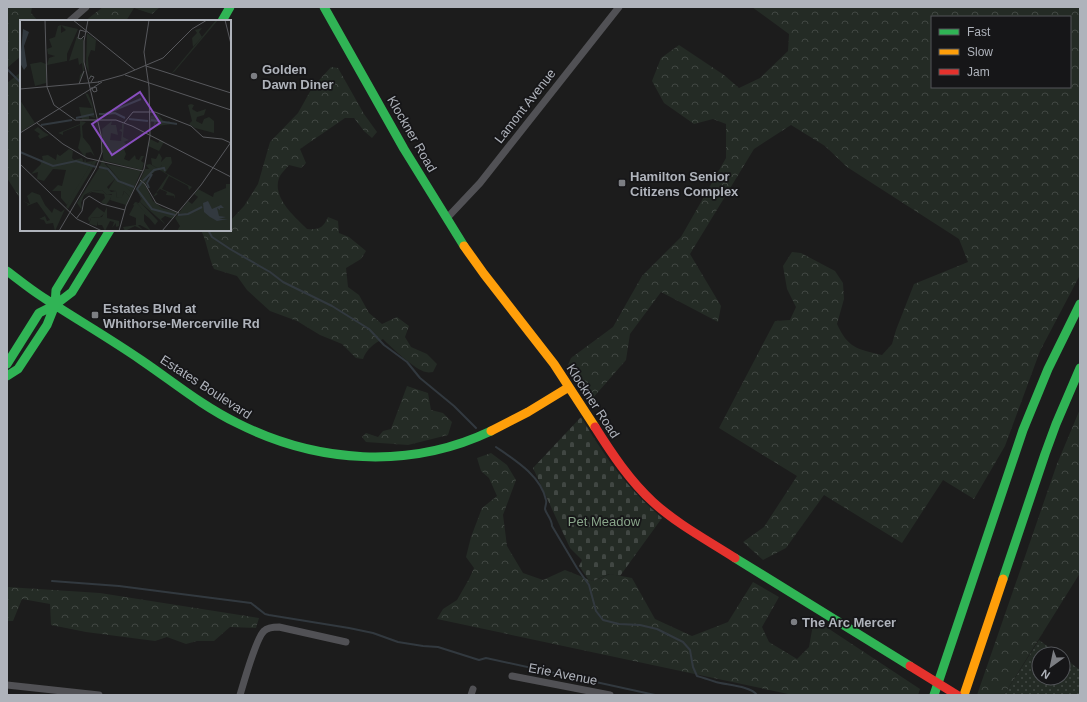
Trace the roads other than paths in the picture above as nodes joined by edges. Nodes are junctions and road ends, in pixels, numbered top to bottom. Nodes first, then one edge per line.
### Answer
1 (86, 7) edge
2 (230, 7) edge
3 (324, 7) edge
4 (619, 7) edge
5 (71, 20) edge
6 (223, 20) edge
7 (447, 218) junction
8 (92, 231) edge
9 (109, 231) edge
10 (7, 271) edge
11 (1080, 304) edge
12 (55, 305) junction
13 (7, 364) edge
14 (1080, 368) edge
15 (7, 376) edge
16 (569, 387) junction
17 (346, 642) dead end
18 (512, 676) dead end
19 (7, 685) edge
20 (99, 695) edge
21 (240, 695) edge
22 (608, 695) edge
23 (934, 695) edge
24 (957, 695) edge
25 (964, 695) edge

1 - 5 street
2 - 6 main road
3 - 7 main road, Klockner Road
4 - 7 street, Lamont Avenue
7 - 16 main road, Klockner Road
8 - 12 main road
9 - 12 main road
10 - 12 main road, Estates Boulevard
11 - 23 main road
12 - 13 main road
12 - 15 main road
12 - 16 main road, Estates Boulevard
14 - 25 main road
16 - 24 main road, Klockner Road, bridge
17 - 21 street
18 - 22 street, Erie Avenue
19 - 20 street

